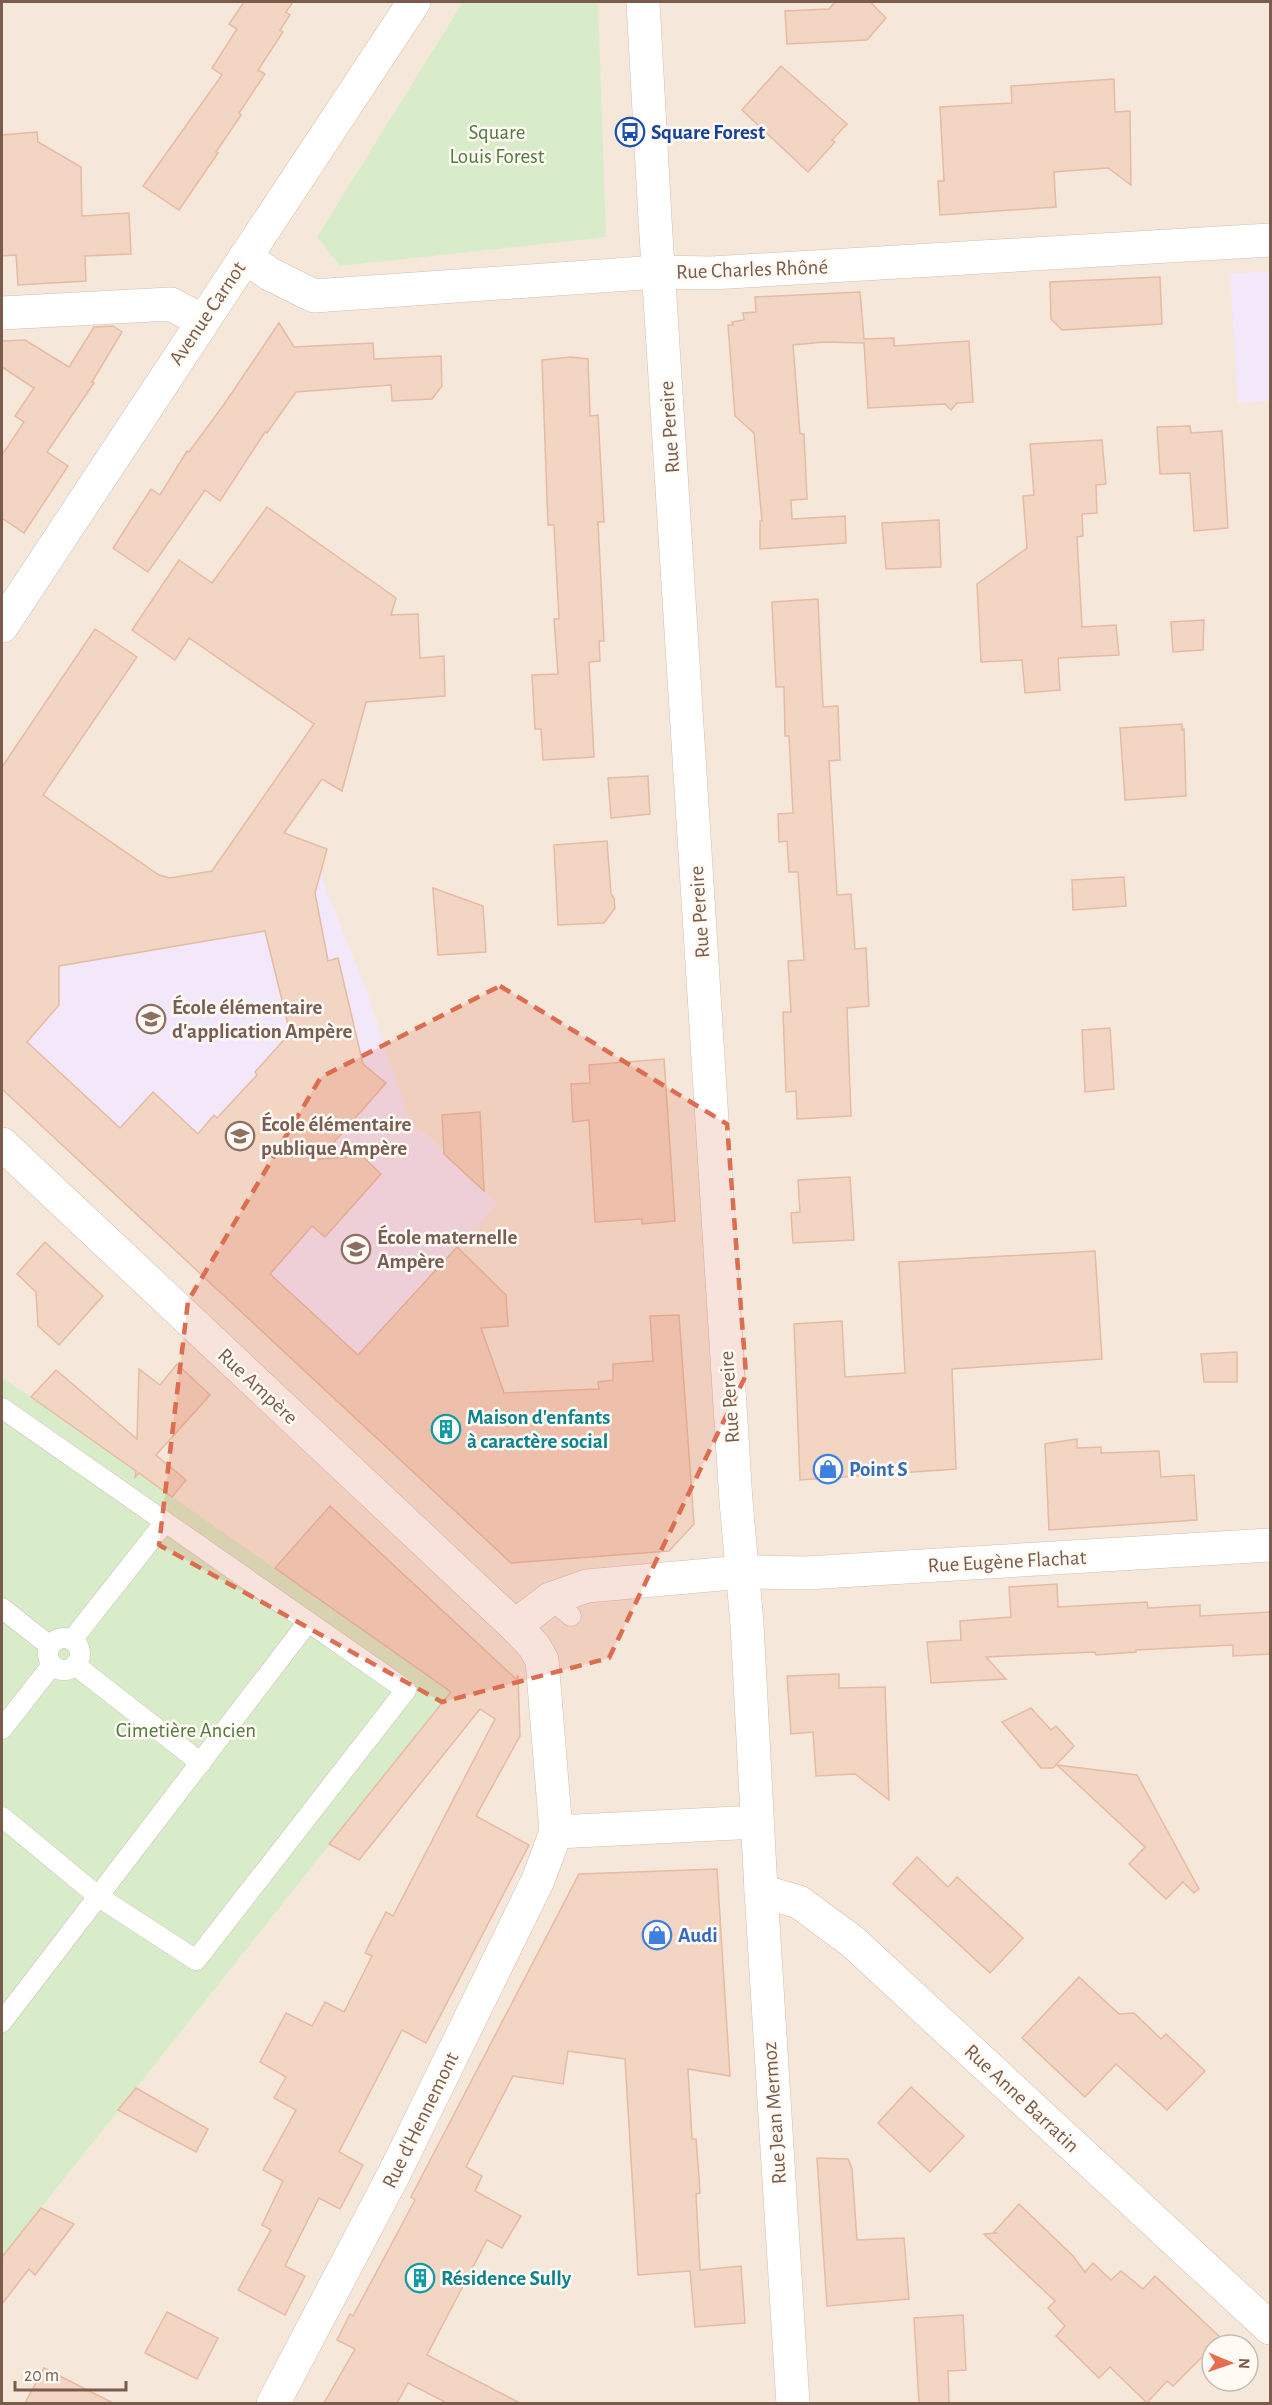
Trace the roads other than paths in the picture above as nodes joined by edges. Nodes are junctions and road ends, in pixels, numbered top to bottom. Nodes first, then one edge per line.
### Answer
1 (414, 2) edge
2 (643, 2) edge
3 (1270, 240) edge
4 (245, 257) junction
5 (658, 272) junction
6 (2, 313) edge
7 (202, 321) junction
8 (2, 626) edge
9 (2, 1144) edge
10 (4, 1414) edge
11 (165, 1522) junction
12 (1270, 1545) edge
13 (743, 1572) junction
14 (2, 1608) edge
15 (308, 1622) junction
16 (515, 1626) junction
17 (72, 1640) junction
18 (51, 1655) junction
19 (75, 1665) junction
20 (2, 1729) edge
21 (201, 1763) junction
22 (2, 1816) edge
23 (757, 1822) junction
24 (556, 1832) junction
25 (760, 1890) junction
26 (99, 1897) junction
27 (2, 2022) edge
28 (1270, 2328) edge
29 (273, 2403) edge
30 (793, 2403) edge

1 - 4 street, Avenue Carnot
2 - 5 street, Rue Pereire
3 - 5 street, Rue Charles Rhôné
4 - 5 street, Rue Charles Rhôné
4 - 7 street, Avenue Carnot
5 - 13 street, Rue Pereire
6 - 7 street
7 - 8 street, Avenue Carnot
9 - 16 street, Rue Ampère
10 - 11 lane
11 - 15 lane
11 - 17 lane
12 - 13 street, Rue Eugène Flachat
13 - 16 street, Rue Eugène Flachat
13 - 23 street, Rue Pereire
14 - 18 lane
15 - 21 lane
15 - 26 lane
16 - 24 street, Rue Ampère
17 - 18 lane
17 - 19 lane
18 - 19 lane
18 - 20 lane
19 - 21 lane
21 - 26 lane
22 - 26 lane
23 - 24 street
23 - 25 street, Rue Jean Mermoz
24 - 29 street, Rue d'Hennemont
25 - 28 street, Rue Anne Barratin
25 - 30 street, Rue Jean Mermoz
26 - 27 lane

